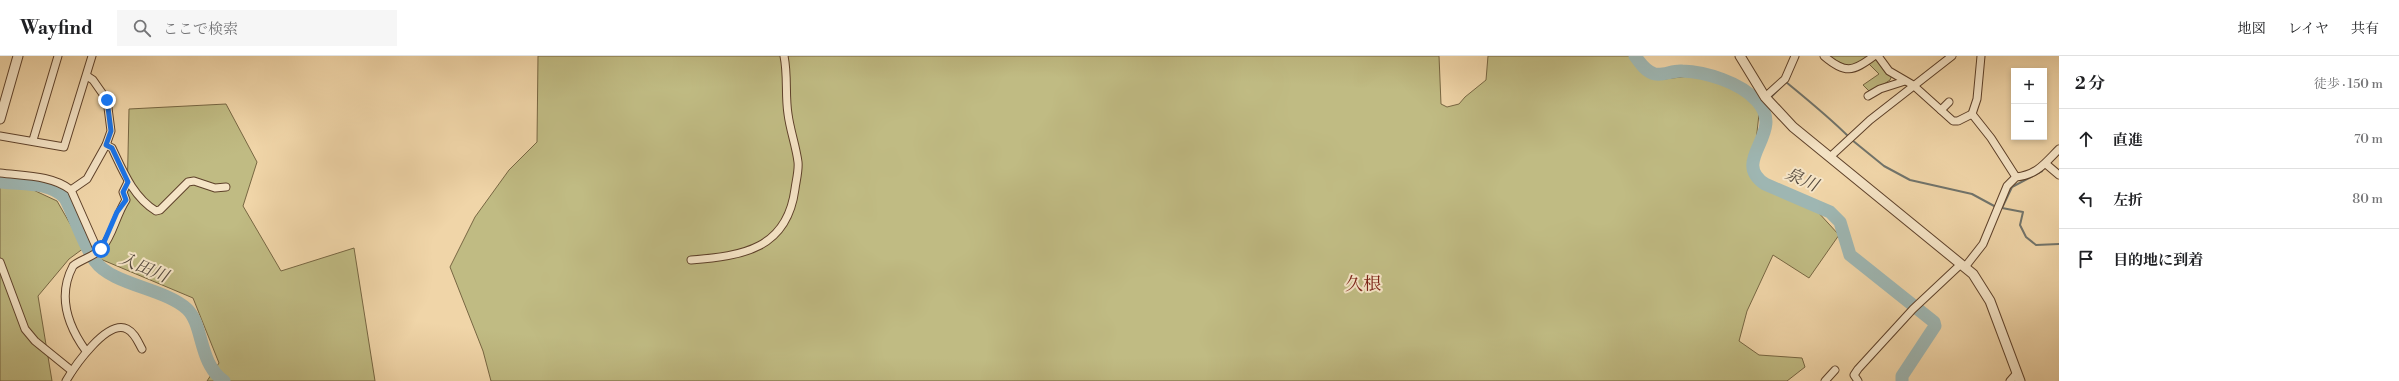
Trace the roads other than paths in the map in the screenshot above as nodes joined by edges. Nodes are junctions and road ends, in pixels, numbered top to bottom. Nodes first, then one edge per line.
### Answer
1 (18, 56) edge
2 (58, 56) edge
3 (92, 56) edge
4 (784, 56) edge
5 (1740, 56) edge
6 (1795, 56) edge
7 (1824, 56) edge
8 (1874, 56) edge
9 (1878, 56) edge
10 (1952, 56) edge
11 (1981, 56) edge
12 (87, 76) junction
13 (1905, 81) junction
14 (1913, 85) junction
15 (1868, 96) dead end
16 (1765, 97) junction
17 (1949, 102) dead end
18 (1941, 110) junction
19 (1972, 114) junction
20 (0, 119) edge
21 (0, 136) edge
22 (33, 140) junction
23 (106, 145) junction
24 (2059, 148) edge
25 (1830, 157) junction
26 (2046, 164) junction
27 (0, 173) edge
28 (2059, 175) edge
29 (2016, 177) junction
30 (128, 182) junction
31 (226, 187) dead end
32 (71, 190) junction
33 (98, 251) junction
34 (691, 260) dead end
35 (0, 262) edge
36 (1963, 266) junction
37 (142, 349) dead end
38 (86, 351) junction
39 (1835, 370) dead end
40 (72, 371) junction
41 (2019, 377) edge
42 (66, 381) edge
43 (1825, 381) edge
44 (1858, 381) edge
45 (2010, 381) edge

1 - 20 street
2 - 22 street
3 - 12 street
4 - 34 street
5 - 16 street
6 - 16 street
7 - 8 street
9 - 13 street
10 - 14 street
11 - 19 street
12 - 22 street
12 - 23 street
13 - 14 street
13 - 15 street
14 - 18 street
14 - 25 street
16 - 25 street
17 - 18 street
18 - 19 street
19 - 29 street
21 - 22 street
23 - 30 street
23 - 32 street
24 - 26 street
25 - 36 street
26 - 28 street
26 - 29 street
27 - 32 street
29 - 36 street
30 - 31 street
30 - 33 street
32 - 33 street
33 - 38 street
35 - 40 street
36 - 41 street
36 - 44 street
37 - 38 street
38 - 40 street
39 - 43 street
40 - 42 street
41 - 45 street

